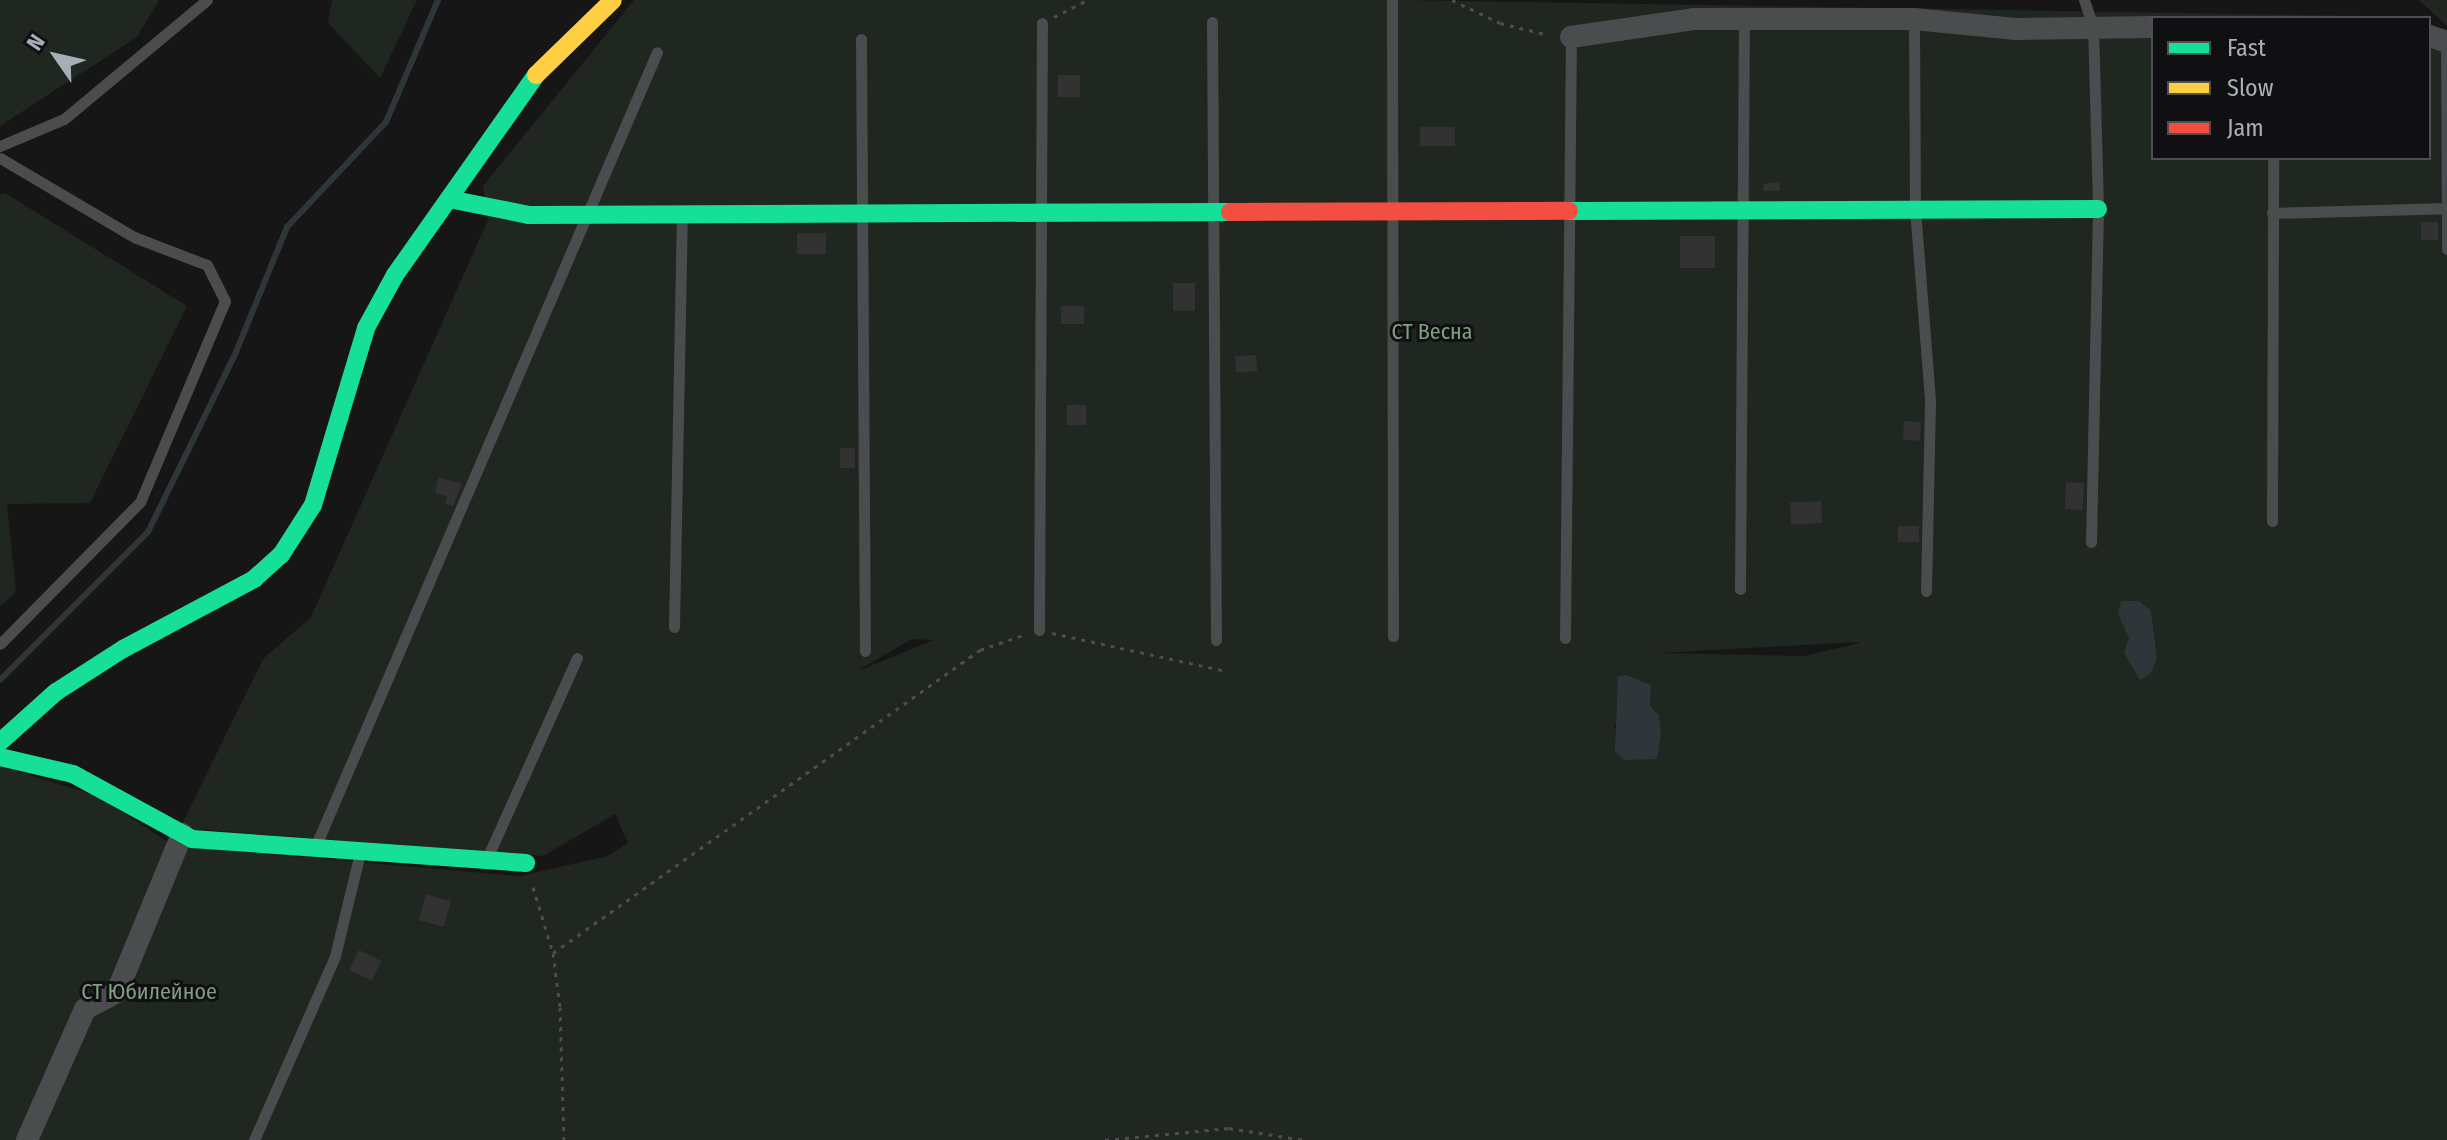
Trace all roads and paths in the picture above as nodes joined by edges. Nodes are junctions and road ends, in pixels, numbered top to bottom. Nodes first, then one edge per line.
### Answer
1 (207, 0) edge
2 (613, 0) edge
3 (1087, 0) edge
4 (1392, 0) edge
5 (1452, 0) edge
6 (2084, 0) edge
7 (1914, 19) junction
8 (1744, 21) junction
9 (1212, 22) dead end
10 (1042, 23) joint
11 (2093, 26) junction
12 (2151, 27) edge
13 (1571, 37) junction
14 (861, 39) dead end
15 (2446, 42) edge
16 (657, 52) dead end
17 (0, 146) edge
18 (0, 158) edge
19 (2273, 160) edge
20 (449, 199) junction
21 (2447, 208) edge
22 (1915, 209) junction
23 (2098, 209) junction
24 (1566, 210) junction
25 (1740, 210) junction
26 (1039, 211) junction
27 (1215, 211) junction
28 (1390, 211) junction
29 (864, 212) junction
30 (2272, 213) junction
31 (682, 214) junction
32 (591, 215) junction
33 (2447, 249) edge
34 (2272, 521) dead end
35 (2091, 542) dead end
36 (1740, 589) dead end
37 (1926, 591) dead end
38 (674, 627) dead end
39 (1039, 630) junction
40 (1393, 636) dead end
41 (1565, 638) dead end
42 (1216, 640) dead end
43 (0, 644) edge
44 (865, 651) dead end
45 (577, 658) dead end
46 (1227, 671) dead end
47 (0, 742) edge
48 (0, 757) edge
49 (182, 834) junction
50 (315, 848) junction
51 (361, 851) junction
52 (486, 860) junction
53 (526, 863) joint
54 (553, 953) junction
55 (27, 1140) edge
56 (254, 1140) edge
57 (564, 1140) edge
58 (1105, 1140) edge
59 (1304, 1140) edge

1 - 17 lane
2 - 20 street
3 - 10 path
4 - 28 lane
5 - 13 path
6 - 11 lane
7 - 8 street
7 - 11 street
7 - 22 lane
8 - 13 street
8 - 25 lane
9 - 27 lane
10 - 26 lane
11 - 12 street
11 - 23 lane
13 - 24 lane
14 - 29 lane
15 - 21 lane
16 - 32 lane
18 - 43 lane
19 - 30 lane
20 - 32 street
20 - 47 street
21 - 30 lane
21 - 33 lane
22 - 23 street
22 - 25 street
22 - 37 lane
23 - 35 lane
24 - 25 street
24 - 28 street
24 - 41 lane
25 - 36 lane
26 - 27 street
26 - 29 street
26 - 39 lane
27 - 28 street
27 - 42 lane
28 - 40 lane
29 - 31 street
29 - 44 lane
30 - 34 lane
31 - 32 street
31 - 38 lane
32 - 50 lane
39 - 46 path
39 - 54 path
45 - 52 lane
48 - 49 street
49 - 50 street
49 - 55 street
50 - 51 street
51 - 52 street
51 - 56 lane
52 - 53 street
53 - 54 path
54 - 57 path
58 - 59 path

